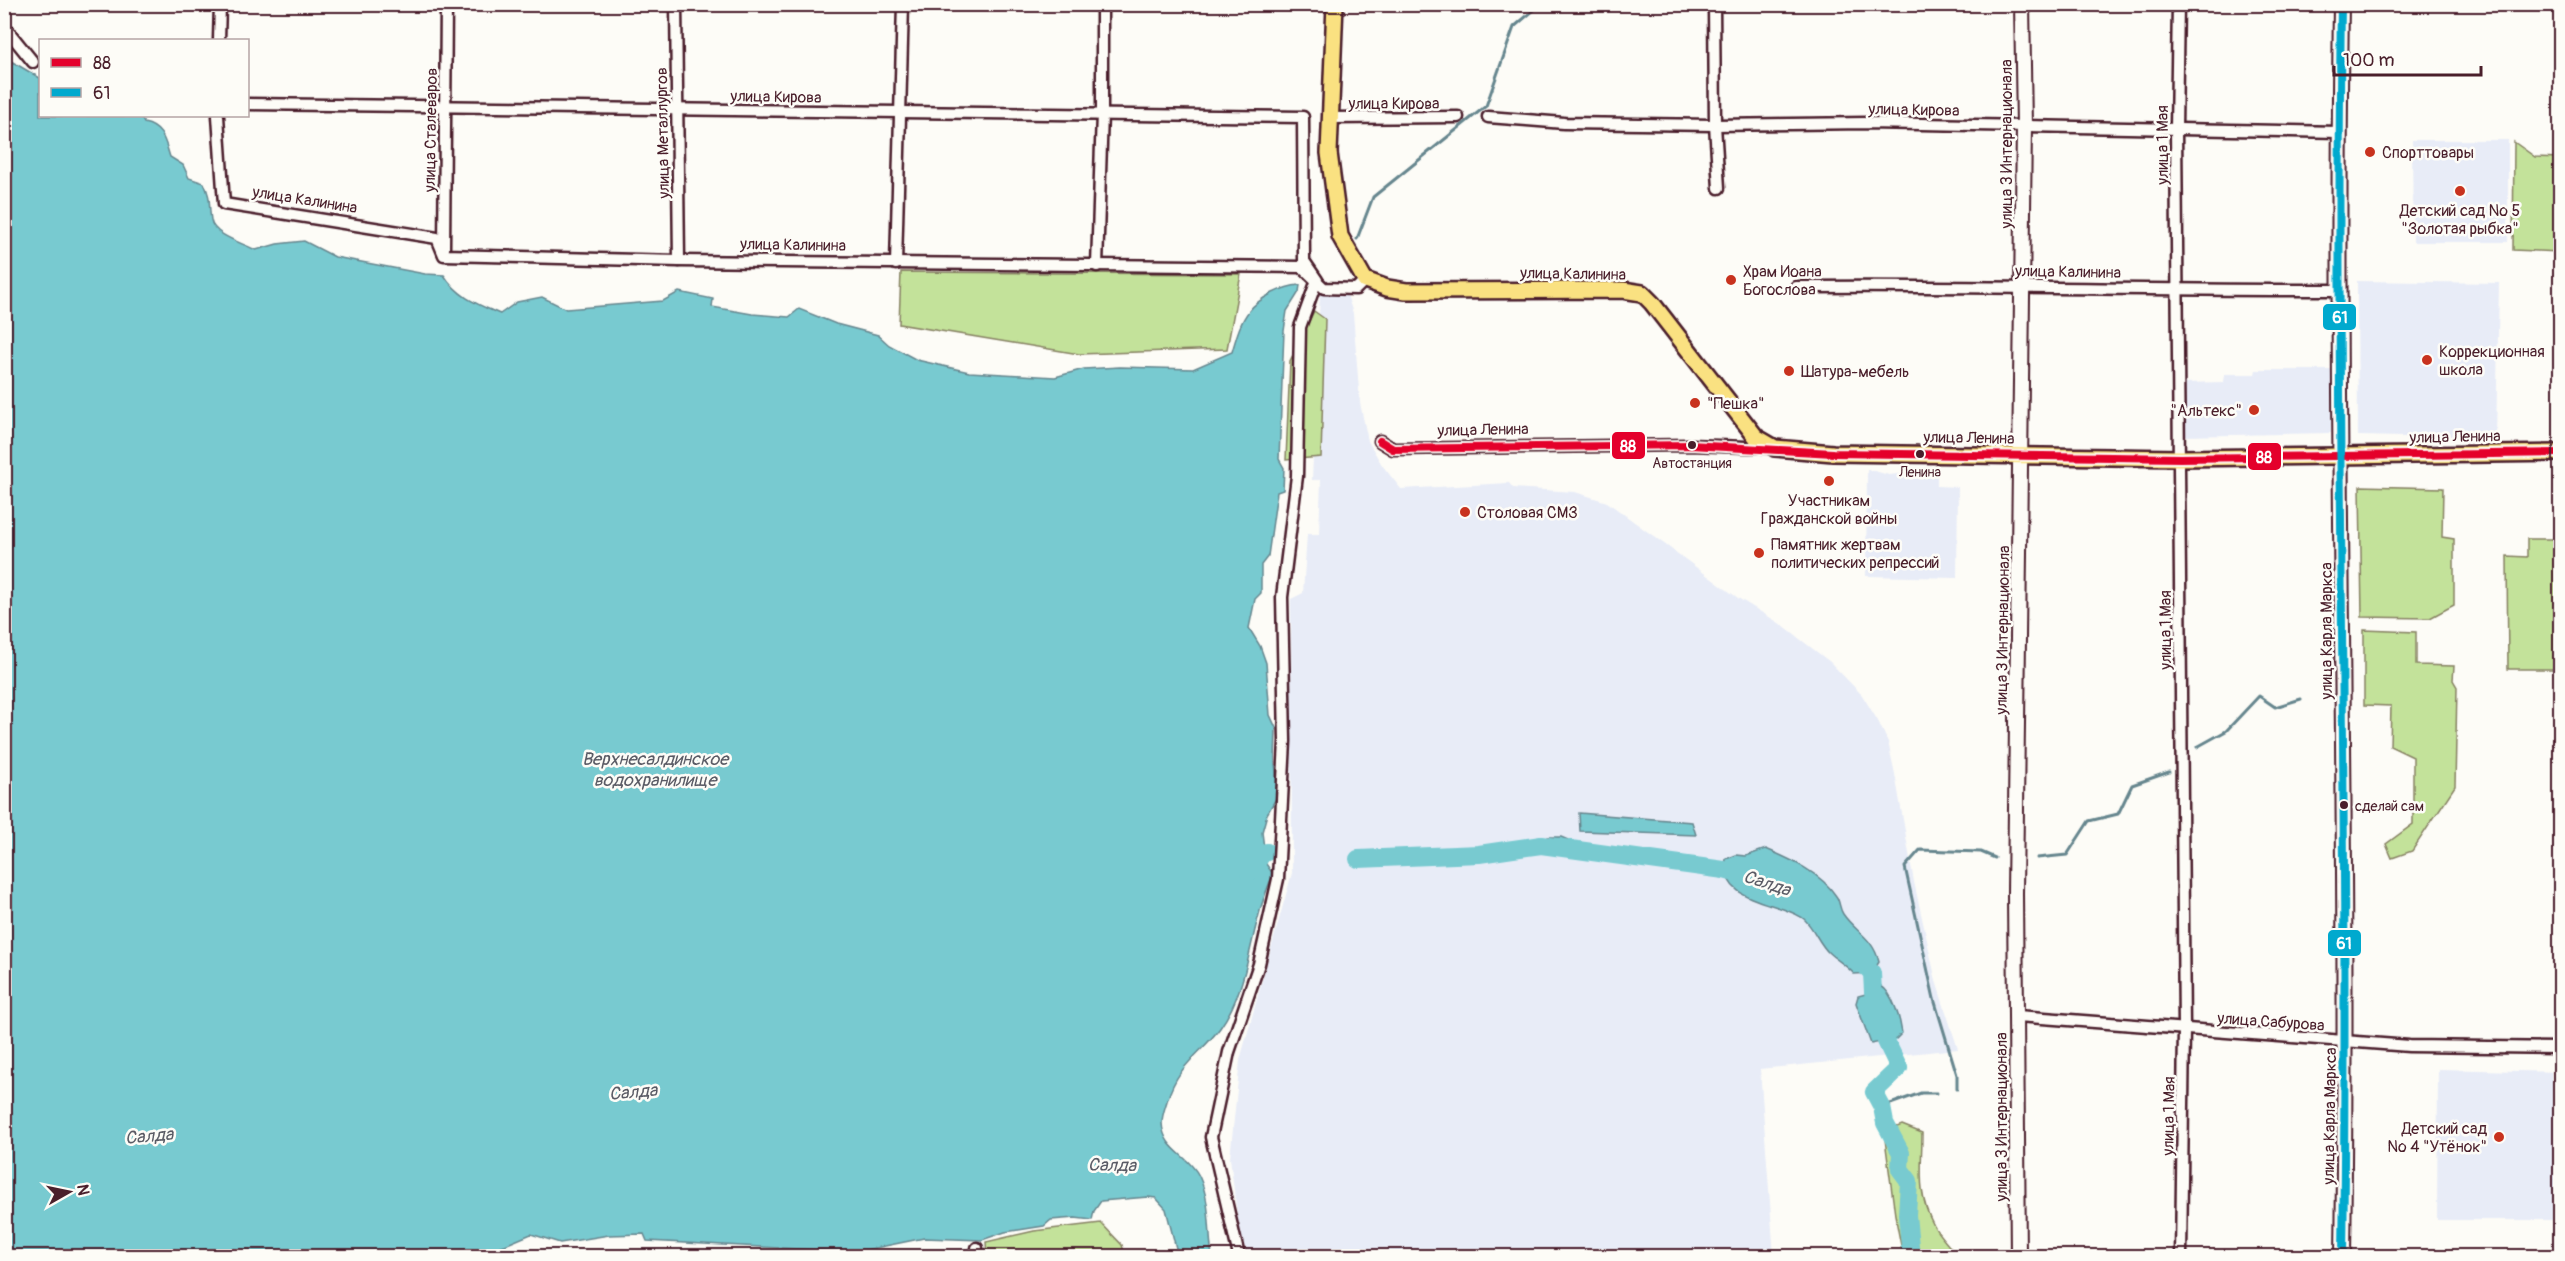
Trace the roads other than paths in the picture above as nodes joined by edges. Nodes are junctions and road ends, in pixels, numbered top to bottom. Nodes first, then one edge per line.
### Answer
1 (220, 4) edge
2 (446, 4) edge
3 (676, 4) edge
4 (903, 4) edge
5 (1102, 4) edge
6 (1335, 4) edge
7 (1714, 4) edge
8 (2022, 4) edge
9 (2178, 4) edge
10 (2341, 4) edge
11 (4, 27) edge
12 (219, 39) edge
13 (33, 62) dead end
14 (249, 104) edge
15 (444, 107) junction
16 (676, 110) junction
17 (901, 112) junction
18 (1102, 113) junction
19 (218, 117) edge
20 (1458, 117) dead end
21 (1488, 117) dead end
22 (1329, 118) junction
23 (1715, 125) junction
24 (2024, 126) junction
25 (2176, 129) junction
26 (2339, 132) junction
27 (1719, 188) dead end
28 (444, 255) junction
29 (679, 261) junction
30 (896, 264) junction
31 (1097, 266) junction
32 (1317, 280) junction
33 (1365, 280) junction
34 (1796, 287) dead end
35 (2021, 288) junction
36 (2340, 290) junction
37 (2178, 291) junction
38 (1380, 441) dead end
39 (1775, 448) junction
40 (2560, 453) edge
41 (2020, 455) junction
42 (2340, 456) junction
43 (2180, 458) junction
44 (2016, 1016) junction
45 (2184, 1029) junction
46 (2346, 1042) junction
47 (2560, 1048) edge
48 (1239, 1257) edge
49 (2018, 1257) edge
50 (2181, 1257) edge
51 (2343, 1257) edge

1 - 12 street
2 - 15 street, улица Сталеваров
3 - 16 street, улица Металлургов
4 - 17 street
5 - 18 street
6 - 22 main road
7 - 23 street
8 - 24 main road, улица 3 Интернационала
9 - 25 street, улица 1 Мая
10 - 26 main road, улица Карла Маркса
11 - 13 street
14 - 15 street, улица Кирова
15 - 16 street, улица Кирова
15 - 28 street, улица Сталеваров
16 - 17 street, улица Кирова
16 - 29 street, улица Металлургов
17 - 18 street, улица Кирова
17 - 30 street
18 - 31 street
18 - 32 street, улица Кирова
19 - 28 street, улица Калинина
20 - 22 street, улица Кирова
21 - 23 street, улица Кирова
22 - 33 main road
23 - 24 street, улица Кирова
23 - 27 street
24 - 25 street, улица Кирова
24 - 35 main road, улица 3 Интернационала
25 - 26 street, улица Кирова
25 - 37 street, улица 1 Мая
26 - 36 main road, улица Карла Маркса
28 - 29 street, улица Калинина
29 - 30 street, улица Калинина
30 - 31 street, улица Калинина
31 - 32 street, улица Калинина
32 - 33 street, улица Калинина
32 - 48 street
33 - 39 main road, улица Калинина
34 - 35 street, улица Калинина
35 - 37 street, улица Калинина
35 - 41 main road, улица 3 Интернационала
36 - 37 street, улица Калинина
36 - 42 main road, улица Карла Маркса
37 - 43 street, улица 1 Мая
38 - 39 street, улица Ленина
39 - 41 main road, улица Ленина
40 - 42 main road, улица Ленина
41 - 43 main road, улица Ленина
41 - 44 main road, улица 3 Интернационала
42 - 43 main road, улица Ленина
42 - 46 main road, улица Карла Маркса
43 - 45 street, улица 1 Мая
44 - 45 street, улица Сабурова
44 - 49 main road, улица 3 Интернационала
45 - 46 street, улица Сабурова
45 - 50 street, улица 1 Мая
46 - 47 street, улица Сабурова
46 - 51 main road, улица Карла Маркса

